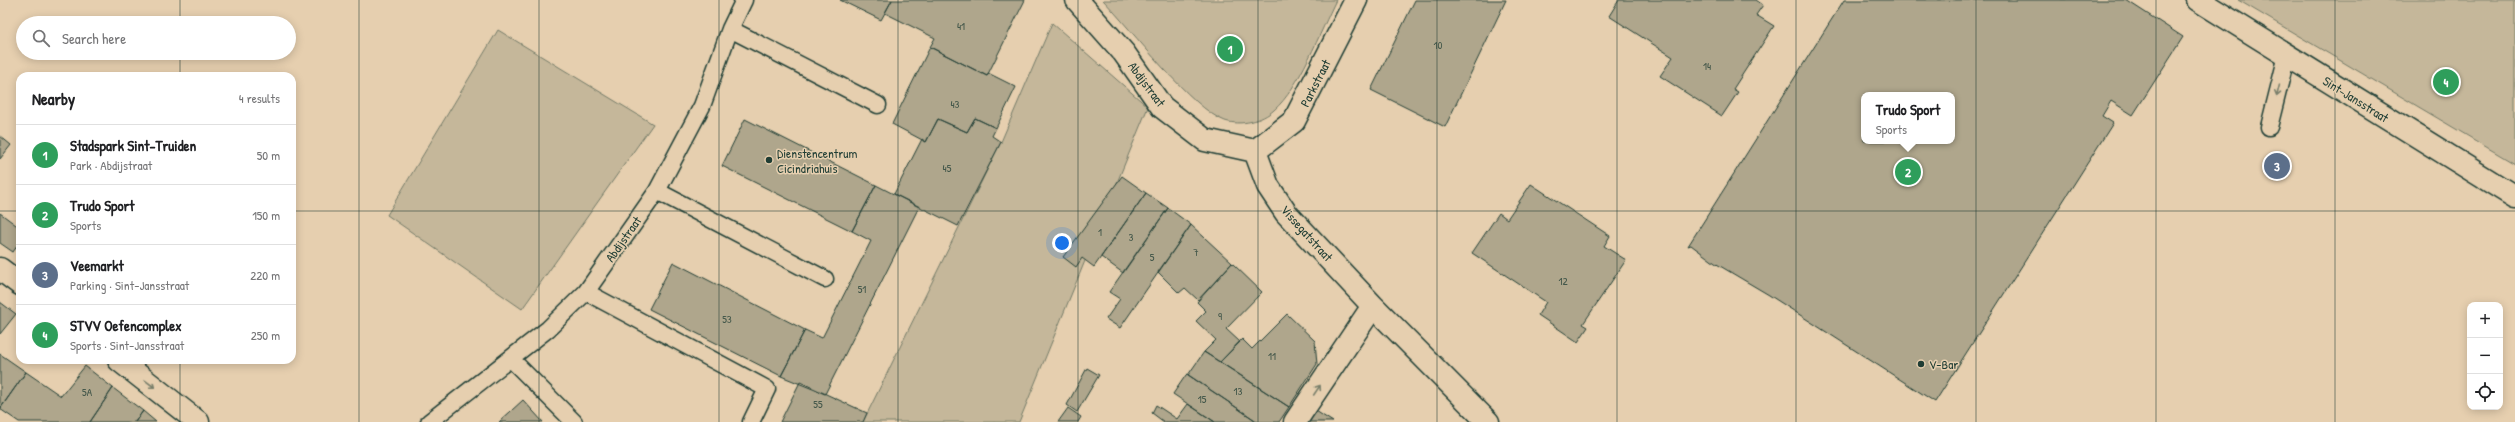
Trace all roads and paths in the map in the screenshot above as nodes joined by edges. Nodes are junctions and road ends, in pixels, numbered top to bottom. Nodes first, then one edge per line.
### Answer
1 (744, 0) edge
2 (1077, 0) edge
3 (1356, 0) edge
4 (2198, 0) edge
5 (730, 29) junction
6 (2287, 56) junction
7 (878, 105) dead end
8 (2269, 127) dead end
9 (1255, 151) junction
10 (657, 191) junction
11 (2515, 197) edge
12 (0, 269) edge
13 (825, 279) dead end
14 (16, 281) edge
15 (586, 292) junction
16 (1373, 306) junction
17 (511, 359) junction
18 (124, 364) edge
19 (198, 422) edge
20 (429, 422) edge
21 (574, 422) edge
22 (751, 422) edge
23 (1295, 422) edge
24 (1488, 422) edge

1 - 5 lane, Abdijstraat
2 - 9 street, Abdijstraat
3 - 9 street, Parkstraat
4 - 6 street, Sint-Jansstraat
5 - 7 lane
5 - 10 lane, Abdijstraat
6 -> 8 lane
6 - 11 street, Sint-Jansstraat
9 - 16 street, Vissegatstraat
10 - 13 lane
10 - 15 lane, Abdijstraat
12 - 14 street
15 - 17 lane, Abdijstraat
15 - 22 lane
23 -> 16 street
16 - 24 street, Vissegatstraat
17 - 20 lane, Abdijstraat
17 - 21 lane
18 -> 19 street

